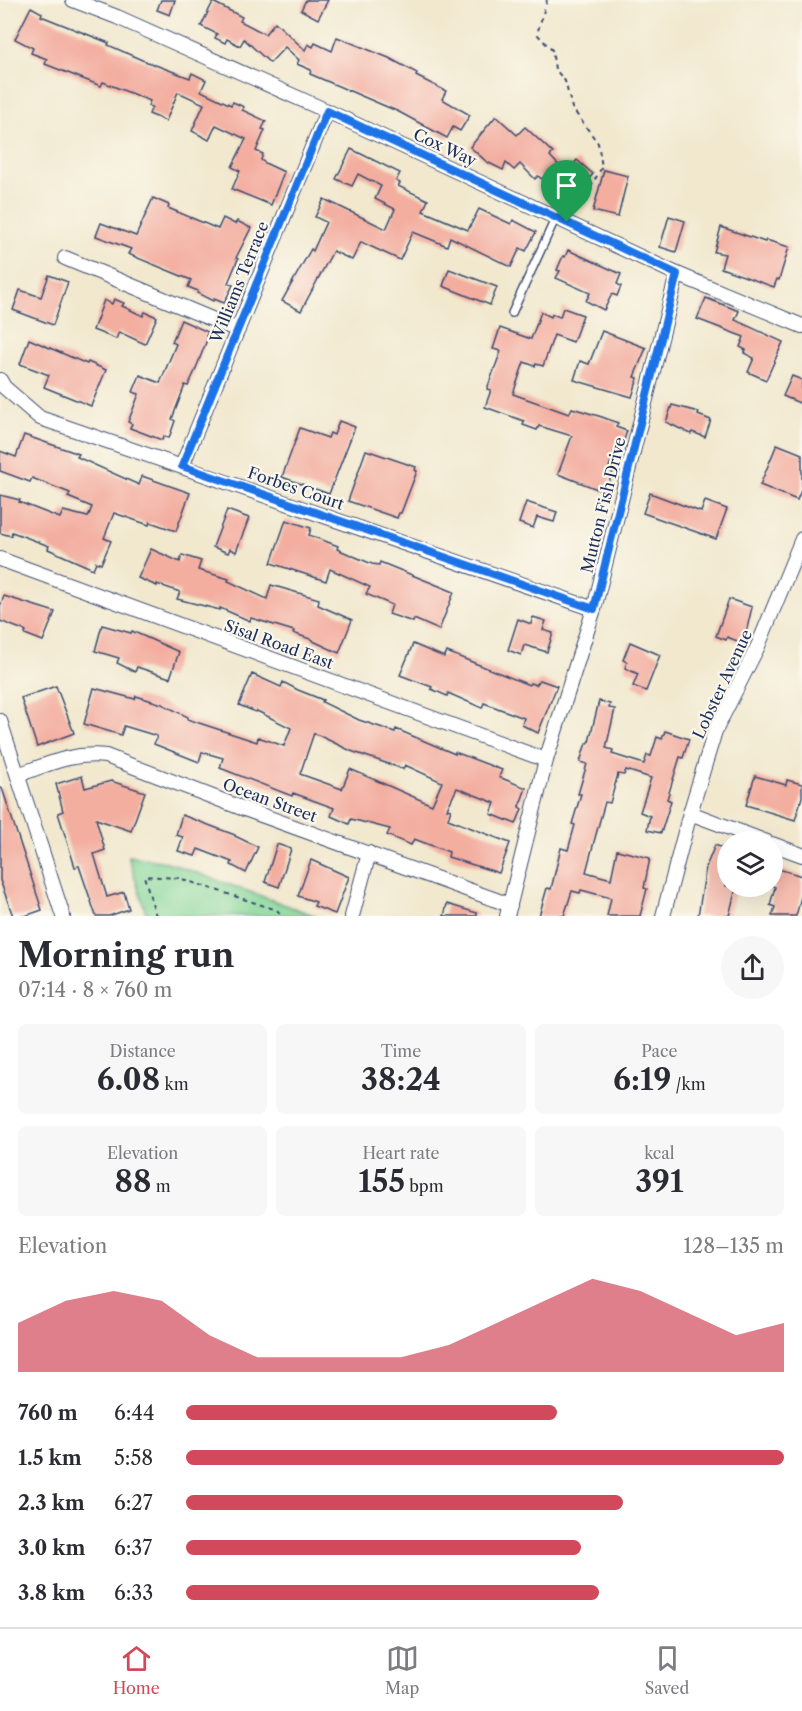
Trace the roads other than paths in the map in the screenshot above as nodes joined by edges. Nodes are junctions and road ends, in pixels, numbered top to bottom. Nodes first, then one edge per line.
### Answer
1 (74, 0) edge
2 (327, 111) junction
3 (562, 219) junction
4 (64, 258) dead end
5 (677, 274) junction
6 (512, 313) dead end
7 (802, 326) edge
8 (238, 330) junction
9 (0, 380) edge
10 (182, 466) junction
11 (802, 539) edge
12 (0, 559) edge
13 (594, 609) junction
14 (0, 721) edge
15 (546, 760) junction
16 (18, 775) junction
17 (690, 813) junction
18 (738, 831) edge
19 (783, 848) edge
20 (369, 854) junction
21 (802, 855) edge
22 (509, 910) edge
23 (63, 916) edge
24 (352, 916) edge
25 (663, 916) edge

1 - 2 street, Cox Way
2 - 3 street, Cox Way
2 - 8 street, Williams Terrace
3 - 5 street, Cox Way
3 - 6 lane
4 - 8 street
5 - 7 street, Cox Way
5 - 13 street, Mutton Fish Drive
8 - 10 street, Williams Terrace
9 - 10 street, Forbes Court
10 - 13 street, Forbes Court
11 - 17 street, Lobster Avenue
12 - 15 street, Sisal Road East
13 - 15 street, Mutton Fish Drive
14 - 16 street
15 - 22 street, Mutton Fish Drive
16 - 20 street, Ocean Street
16 - 23 street
17 - 18 street
17 - 25 street, Lobster Avenue
19 - 21 street
20 - 22 street, Ocean Street
20 - 24 street

